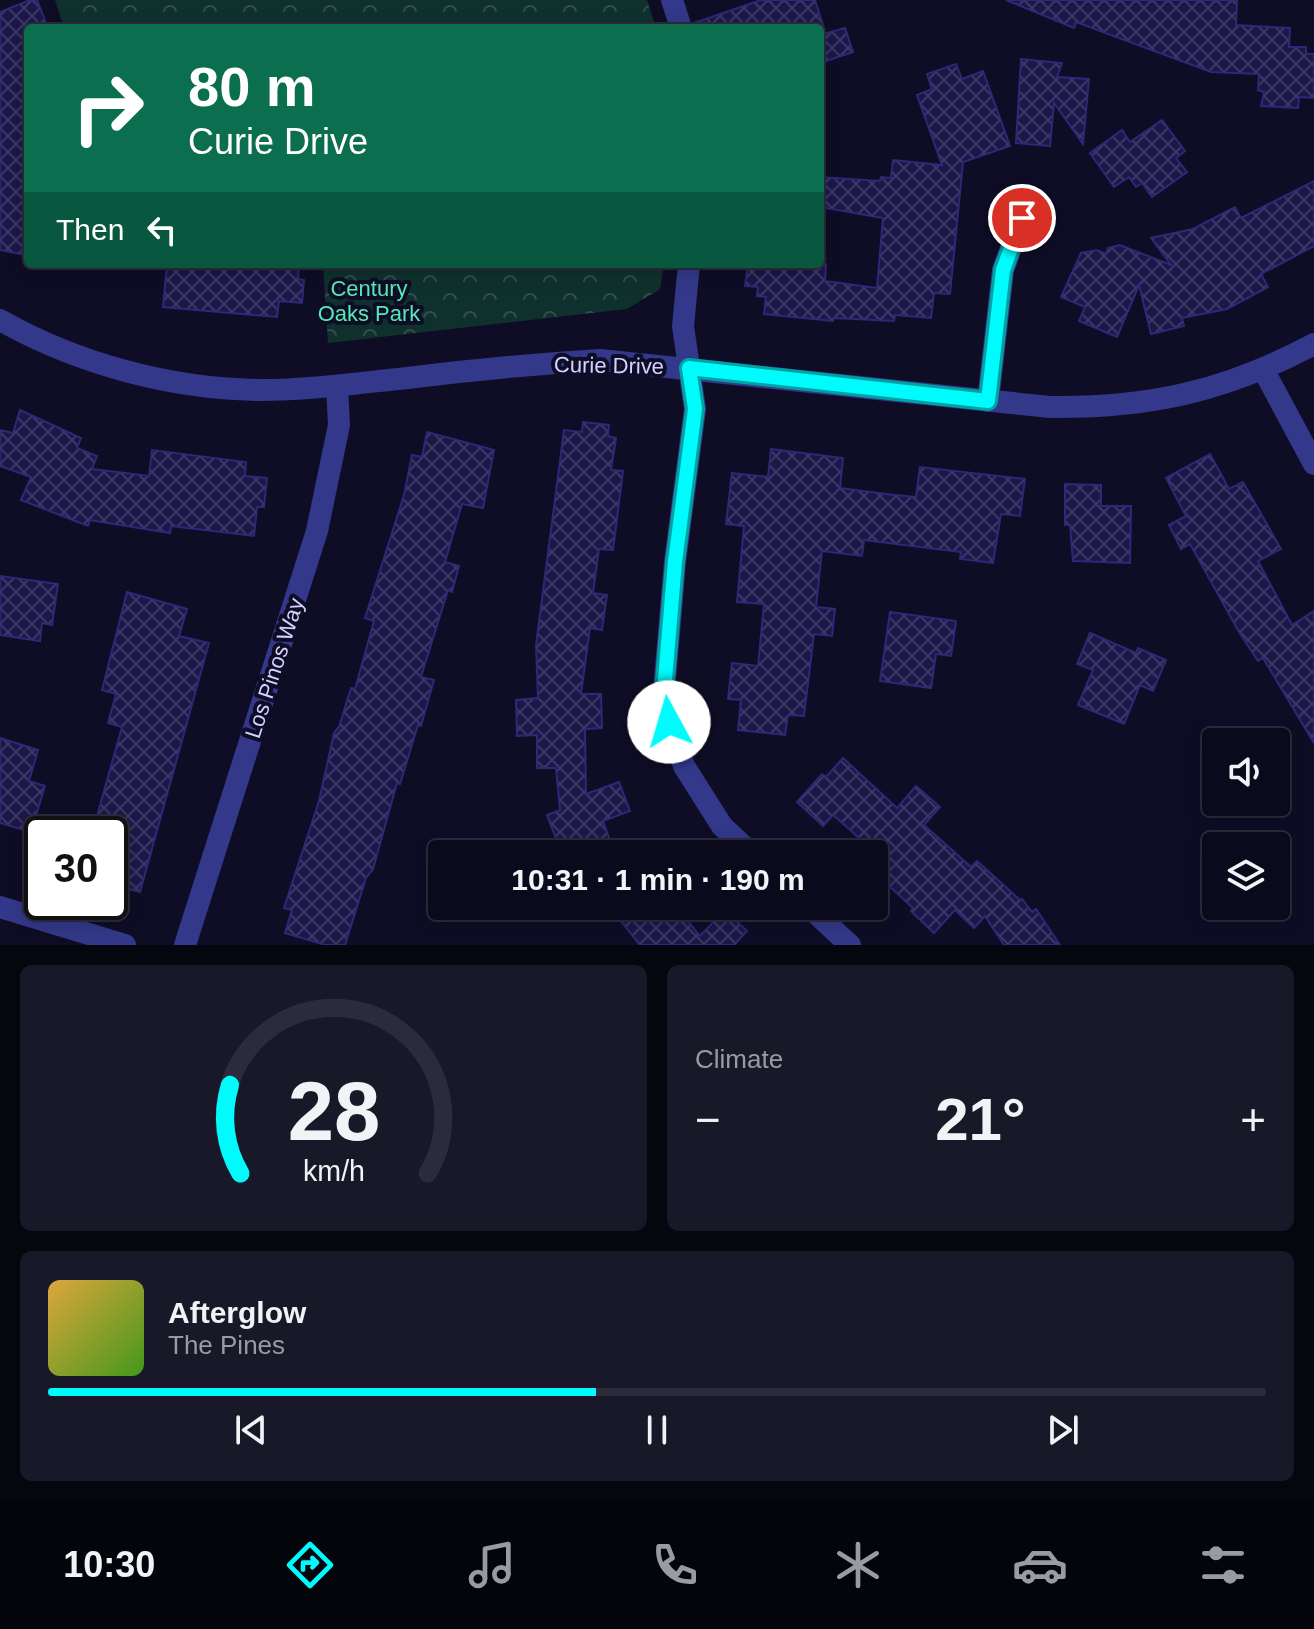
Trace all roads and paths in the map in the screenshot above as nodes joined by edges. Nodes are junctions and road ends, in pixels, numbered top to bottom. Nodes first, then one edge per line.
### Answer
1 (672, 0) edge
2 (680, 24) edge
3 (1022, 218) dead end
4 (689, 268) edge
5 (0, 320) edge
6 (1314, 344) edge
7 (689, 368) junction
8 (1264, 371) junction
9 (337, 387) junction
10 (988, 401) junction
11 (1314, 464) edge
12 (737, 840) edge
13 (0, 907) edge
14 (823, 920) edge
15 (125, 945) edge
16 (185, 945) edge
17 (850, 945) edge

1 - 2 street
3 - 10 street
4 - 7 street
5 - 9 street, Curie Drive
6 - 8 street, Curie Drive
7 - 9 street, Curie Drive
7 - 10 street, Curie Drive
7 - 12 street
8 - 10 street, Curie Drive
8 - 11 street
9 - 16 street, Los Pinos Way
13 - 15 street
14 - 17 street

